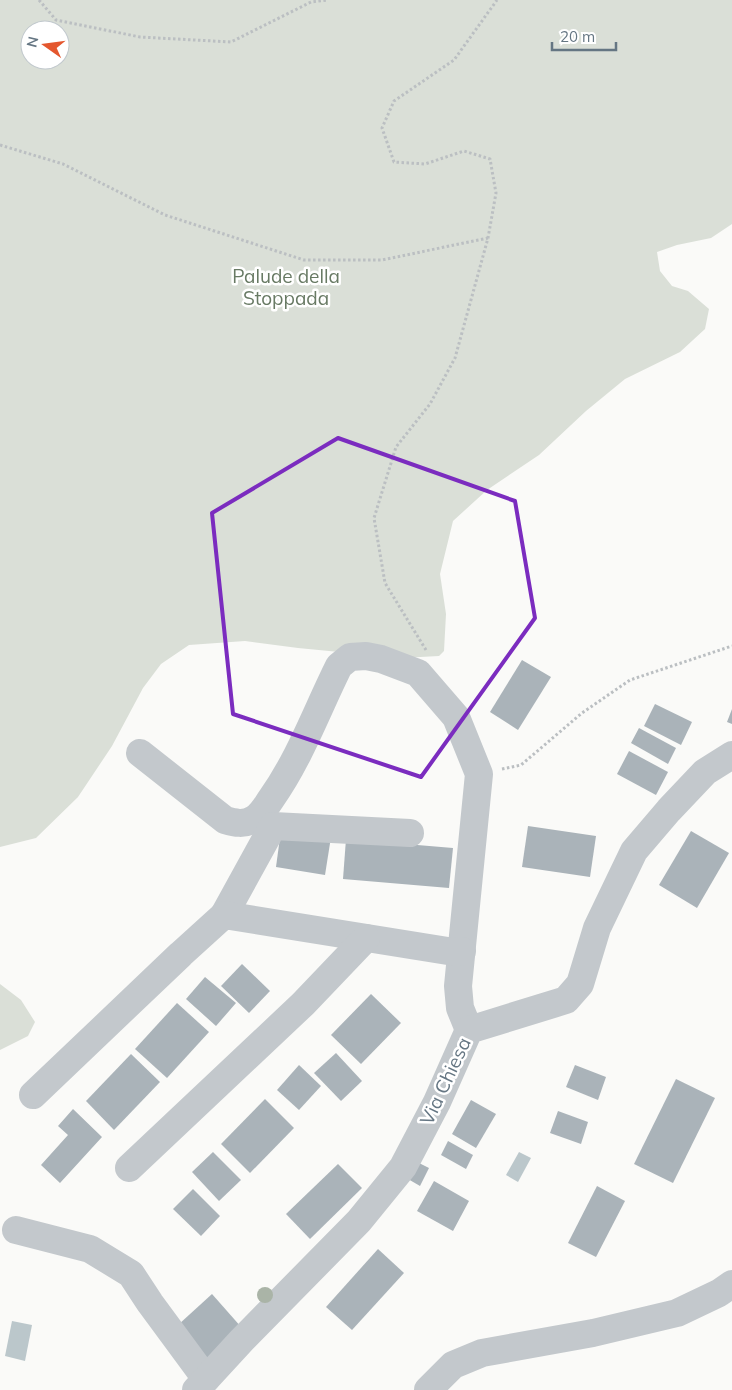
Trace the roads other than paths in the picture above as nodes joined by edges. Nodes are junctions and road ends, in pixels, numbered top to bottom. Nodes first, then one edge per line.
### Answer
1 (140, 753) dead end
2 (732, 755) edge
3 (410, 834) dead end
4 (224, 915) junction
5 (366, 938) junction
6 (462, 952) junction
7 (469, 1030) junction
8 (32, 1094) dead end
9 (129, 1168) dead end
10 (16, 1230) dead end
11 (729, 1287) edge
12 (201, 1385) edge
13 (428, 1390) edge

1 - 6 street
2 - 7 street, Via Chiesa
3 - 4 street
4 - 5 street
4 - 8 street
5 - 6 street
5 - 9 street
6 - 7 street
7 - 12 street, Via Chiesa
10 - 12 street
11 - 13 street

